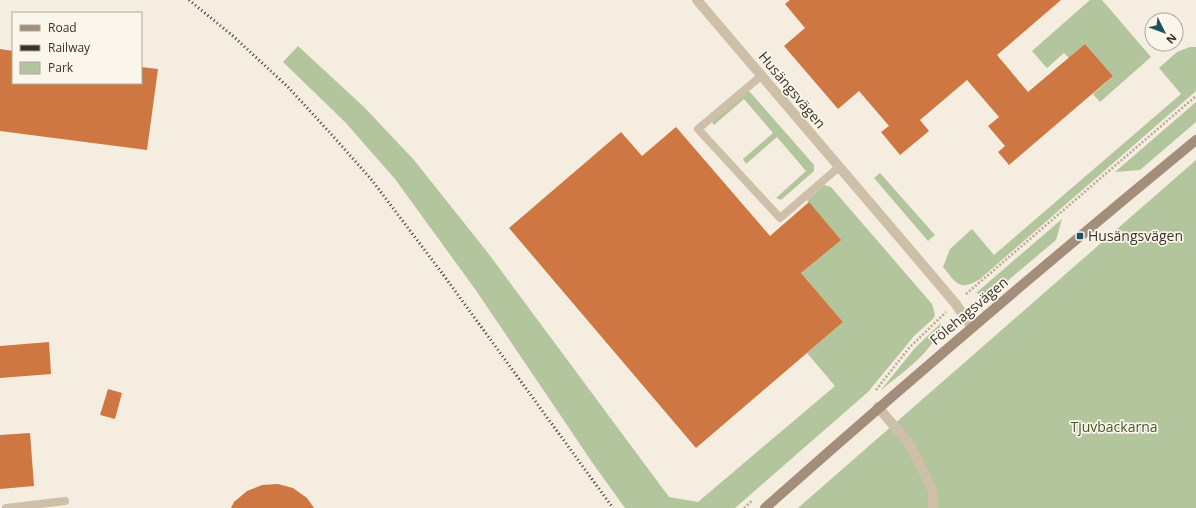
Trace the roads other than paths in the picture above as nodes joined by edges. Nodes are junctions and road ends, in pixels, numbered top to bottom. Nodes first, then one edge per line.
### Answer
1 (697, 0) edge
2 (761, 76) junction
3 (1196, 140) edge
4 (839, 167) junction
5 (972, 327) junction
6 (878, 407) junction
7 (64, 501) dead end
8 (6, 508) edge
9 (765, 508) edge
10 (933, 508) edge

1 - 2 street, Husängsvägen
2 - 4 street, Husängsvägen
2 - 4 lane
3 - 5 street, Fölehagsvägen
4 - 5 street, Husängsvägen
5 - 6 street, Fölehagsvägen
6 - 9 street, Fölehagsvägen
6 - 10 street
7 - 8 lane

